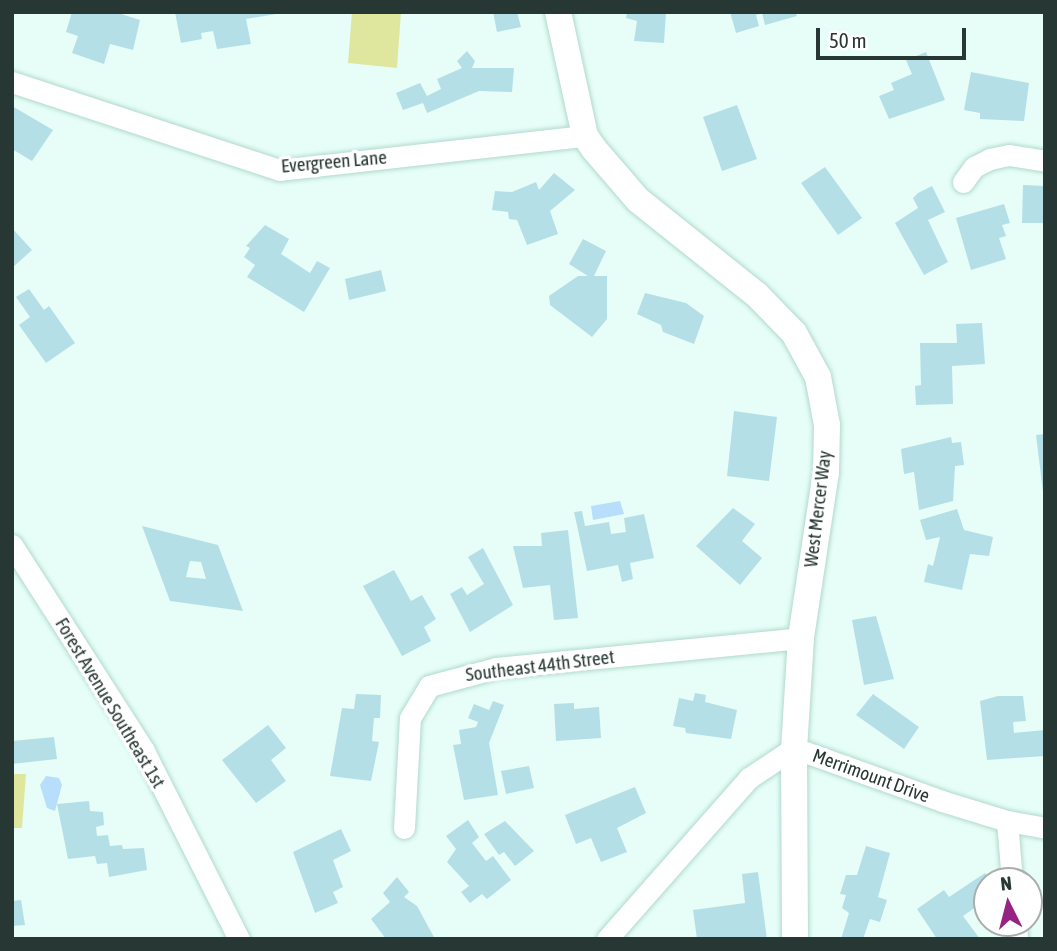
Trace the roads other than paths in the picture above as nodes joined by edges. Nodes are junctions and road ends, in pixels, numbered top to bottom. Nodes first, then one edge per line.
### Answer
1 (558, 12) edge
2 (12, 82) edge
3 (585, 136) junction
4 (1045, 161) edge
5 (963, 182) dead end
6 (12, 545) edge
7 (801, 638) junction
8 (794, 748) junction
9 (1007, 821) junction
10 (404, 828) dead end
11 (1045, 828) edge
12 (1011, 867) edge
13 (239, 939) edge
14 (607, 939) edge
15 (795, 939) edge

1 - 3 street, West Mercer Way
2 - 3 street, Evergreen Lane
3 - 7 street, West Mercer Way
4 - 5 street
6 - 13 street, Forest Avenue Southeast 1st
7 - 8 street, West Mercer Way
7 - 10 street, Southeast 44th Street
8 - 9 street, Merrimount Drive
8 - 14 street, Merrimount Drive
8 - 15 street, West Mercer Way
9 - 11 street, Merrimount Drive
9 - 12 street

